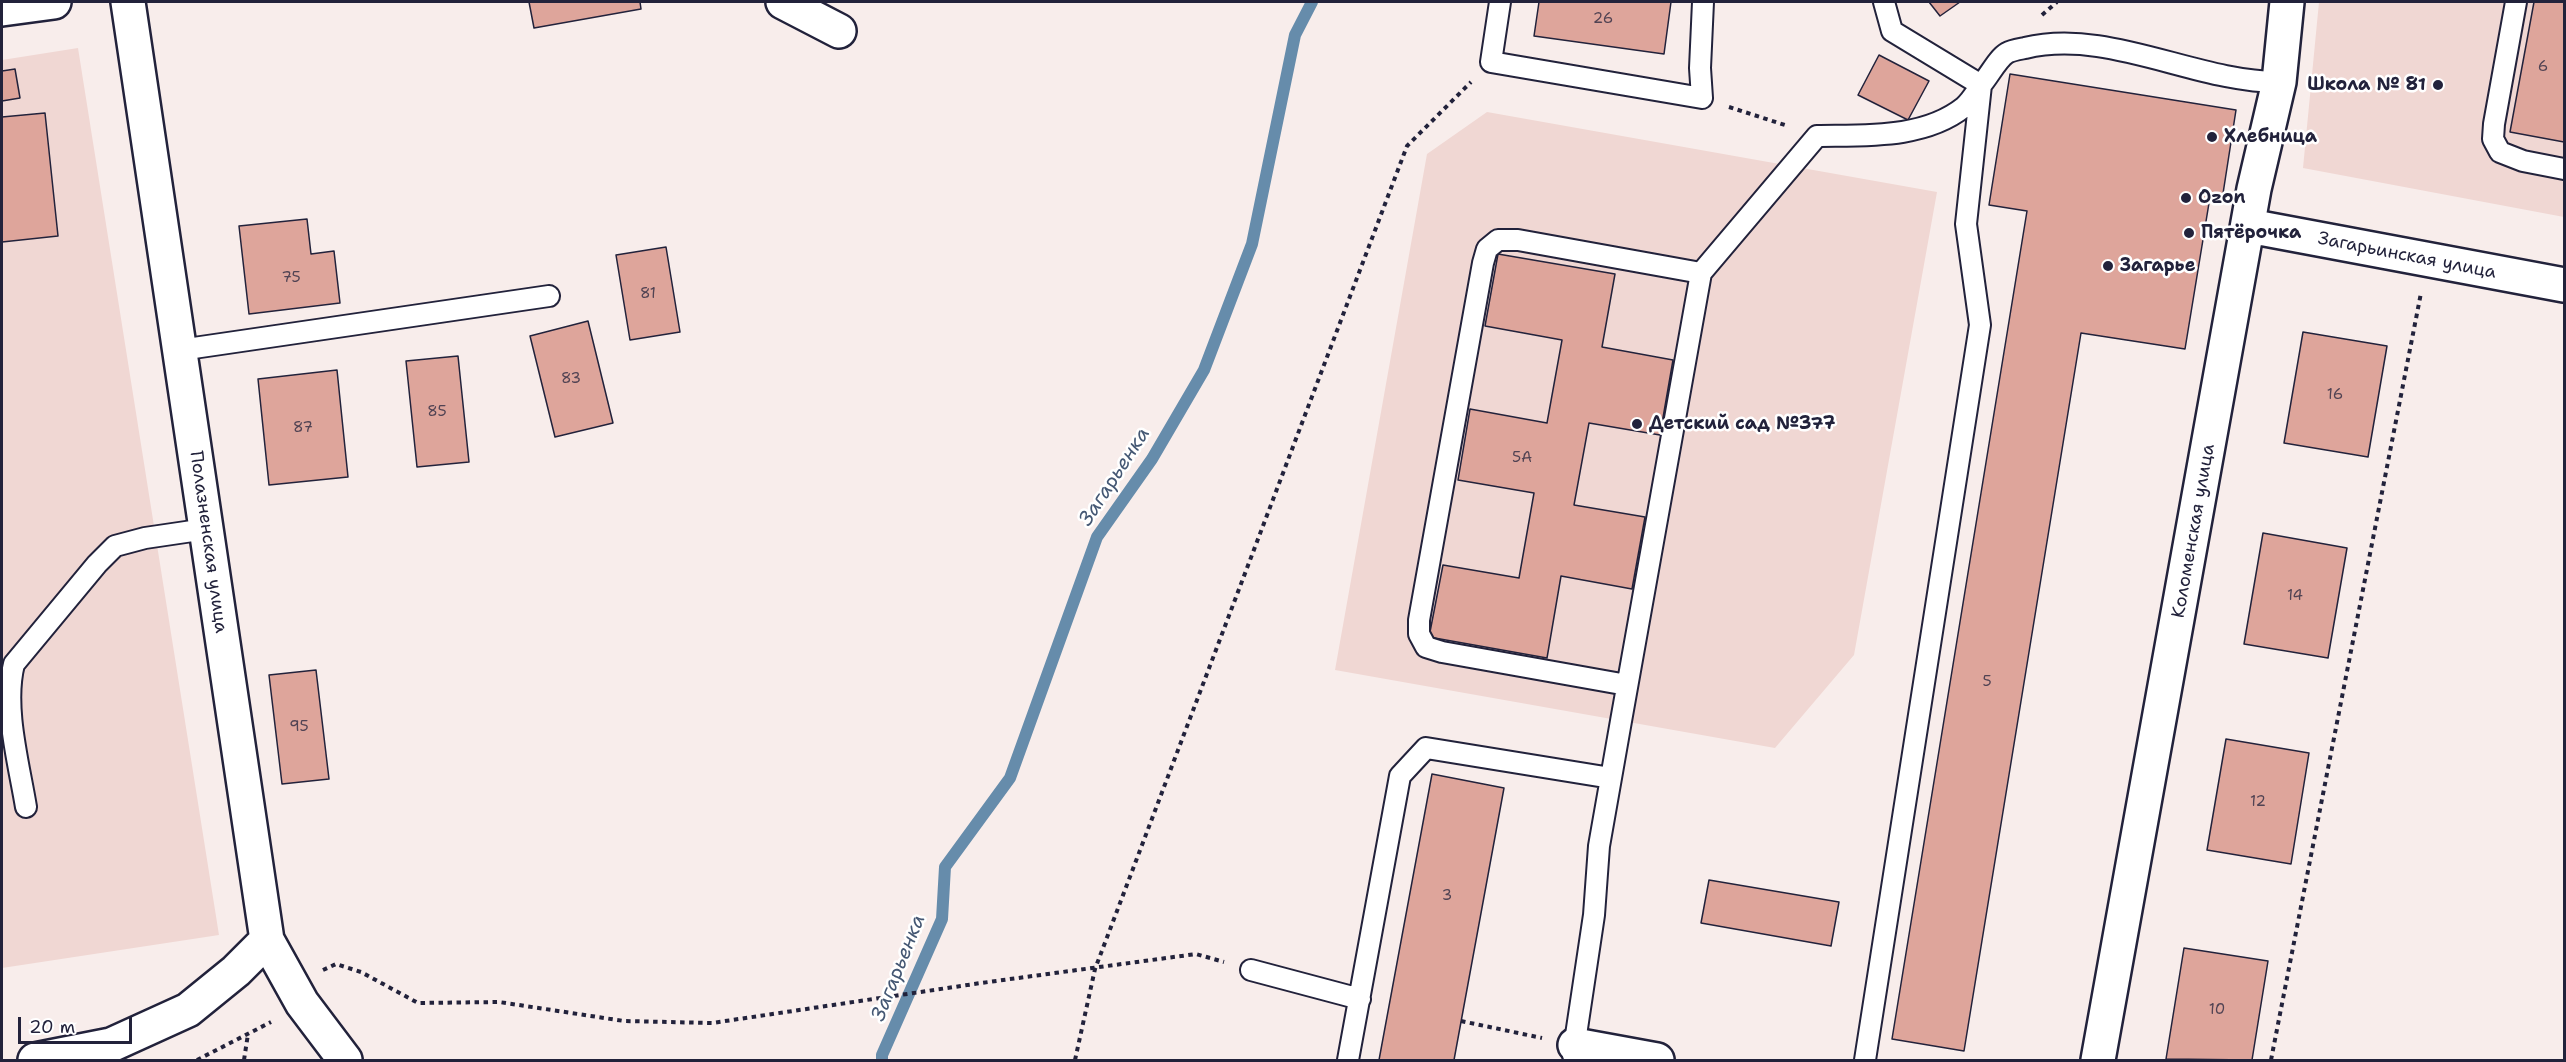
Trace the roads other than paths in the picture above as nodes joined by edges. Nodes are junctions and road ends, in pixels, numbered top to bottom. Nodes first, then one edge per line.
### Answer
1 (54, 2) edge
2 (128, 2) edge
3 (783, 2) edge
4 (1500, 2) edge
5 (1702, 2) edge
6 (1884, 2) edge
7 (2287, 2) edge
8 (2516, 2) edge
9 (2, 9) edge
10 (839, 31) dead end
11 (2279, 82) junction
12 (1982, 85) junction
13 (2565, 169) edge
14 (2249, 226) junction
15 (1701, 273) junction
16 (2565, 285) edge
17 (549, 296) dead end
18 (180, 350) junction
19 (206, 529) junction
20 (1627, 685) junction
21 (9, 750) edge
22 (1611, 778) junction
23 (26, 807) dead end
24 (267, 940) junction
25 (1251, 970) dead end
26 (1360, 999) junction
27 (1574, 1053) edge
28 (35, 1060) edge
29 (345, 1060) edge
30 (1348, 1060) edge
31 (1657, 1060) edge
32 (1865, 1060) edge
33 (2098, 1060) edge

1 - 9 street
2 - 18 street, Полазненская улица
3 - 10 street
4 - 5 lane
6 - 12 lane
7 - 11 street, Коломенская улица
8 - 13 lane
11 - 12 lane
11 - 14 street, Коломенская улица
12 - 15 lane
12 - 32 lane
14 - 16 street, Загарьинская улица
14 - 33 street, Коломенская улица
15 - 20 lane
15 - 20 lane
17 - 18 lane
18 - 19 street, Полазненская улица
19 - 21 lane
19 - 24 street, Полазненская улица
20 - 22 lane
21 - 23 lane
22 - 26 lane
22 - 27 lane
24 - 28 street
24 - 29 street, Полазненская улица
25 - 26 lane
26 - 30 lane
27 - 31 street

